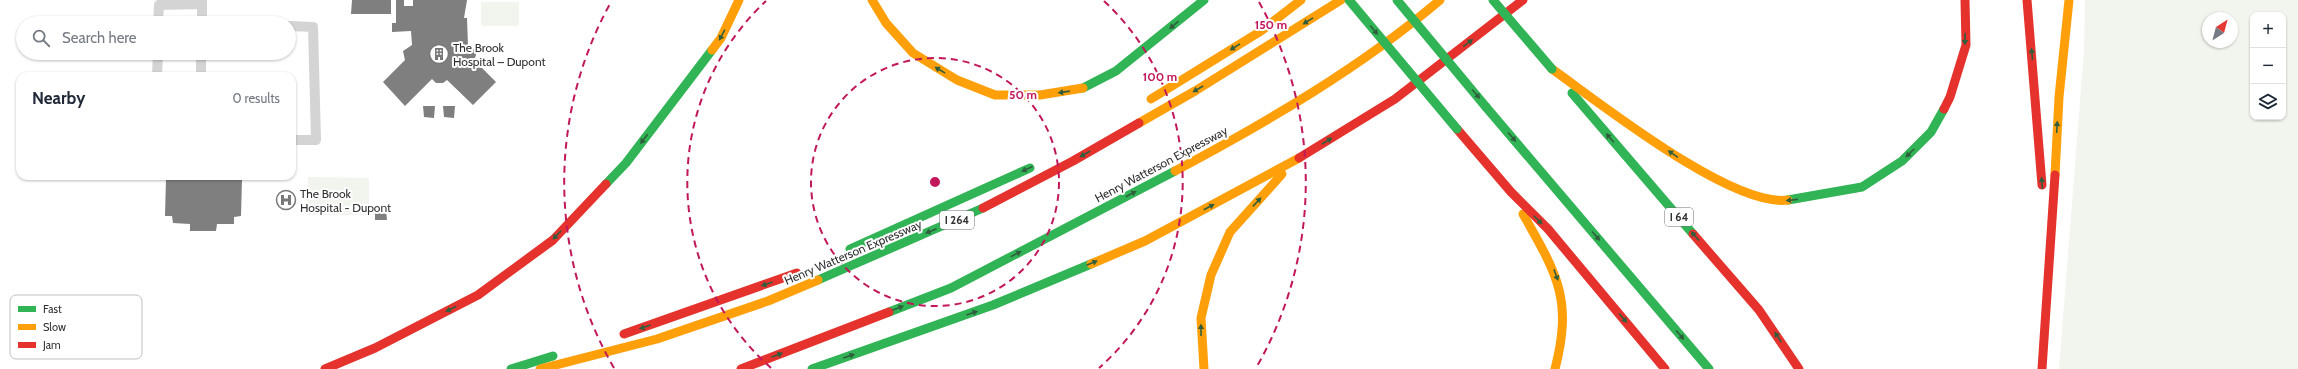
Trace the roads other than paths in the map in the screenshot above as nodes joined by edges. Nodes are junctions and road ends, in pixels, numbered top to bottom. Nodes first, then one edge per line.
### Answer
1 (739, 0) edge
2 (872, 0) edge
3 (1204, 0) edge
4 (1301, 0) edge
5 (1341, 0) edge
6 (1348, 0) edge
7 (1397, 0) edge
8 (1440, 0) edge
9 (1493, 0) edge
10 (1523, 0) edge
11 (1965, 0) edge
12 (2028, 0) edge
13 (2069, 0) edge
14 (202, 2) edge
15 (158, 16) edge
16 (202, 16) edge
17 (296, 26) edge
18 (158, 60) edge
19 (201, 60) edge
20 (1552, 69) junction
21 (157, 72) edge
22 (201, 72) edge
23 (1140, 106) dead end
24 (296, 140) edge
25 (1294, 161) junction
26 (1037, 165) dead end
27 (1511, 192) junction
28 (842, 253) dead end
29 (805, 269) dead end
30 (2049, 278) junction
31 (614, 337) dead end
32 (562, 353) dead end
33 (325, 369) edge
34 (511, 369) edge
35 (540, 369) edge
36 (741, 369) edge
37 (812, 369) edge
38 (1204, 369) edge
39 (1555, 369) edge
40 (1665, 369) edge
41 (1709, 369) edge
42 (1799, 369) edge
43 (2042, 369) edge

1 -> 33 highway
3 -> 2 highway
4 -> 23 highway
5 -> 35 highway, Henry Watterson Expressway / I 264
6 -> 27 highway, bridge
7 -> 41 highway, bridge
36 -> 8 highway, Henry Watterson Expressway
9 - 20 highway, I 64, bridge
25 -> 10 highway
11 -> 20 highway
30 -> 12 highway
30 -> 13 highway
14 - 15 lane
14 - 16 lane
17 - 24 lane
18 - 21 lane
19 - 22 lane
42 -> 20 highway, I 64
37 -> 25 highway
38 -> 25 highway
26 -> 28 highway
27 -> 39 highway
27 -> 40 highway
29 -> 31 highway
30 - 43 highway
32 - 34 highway

